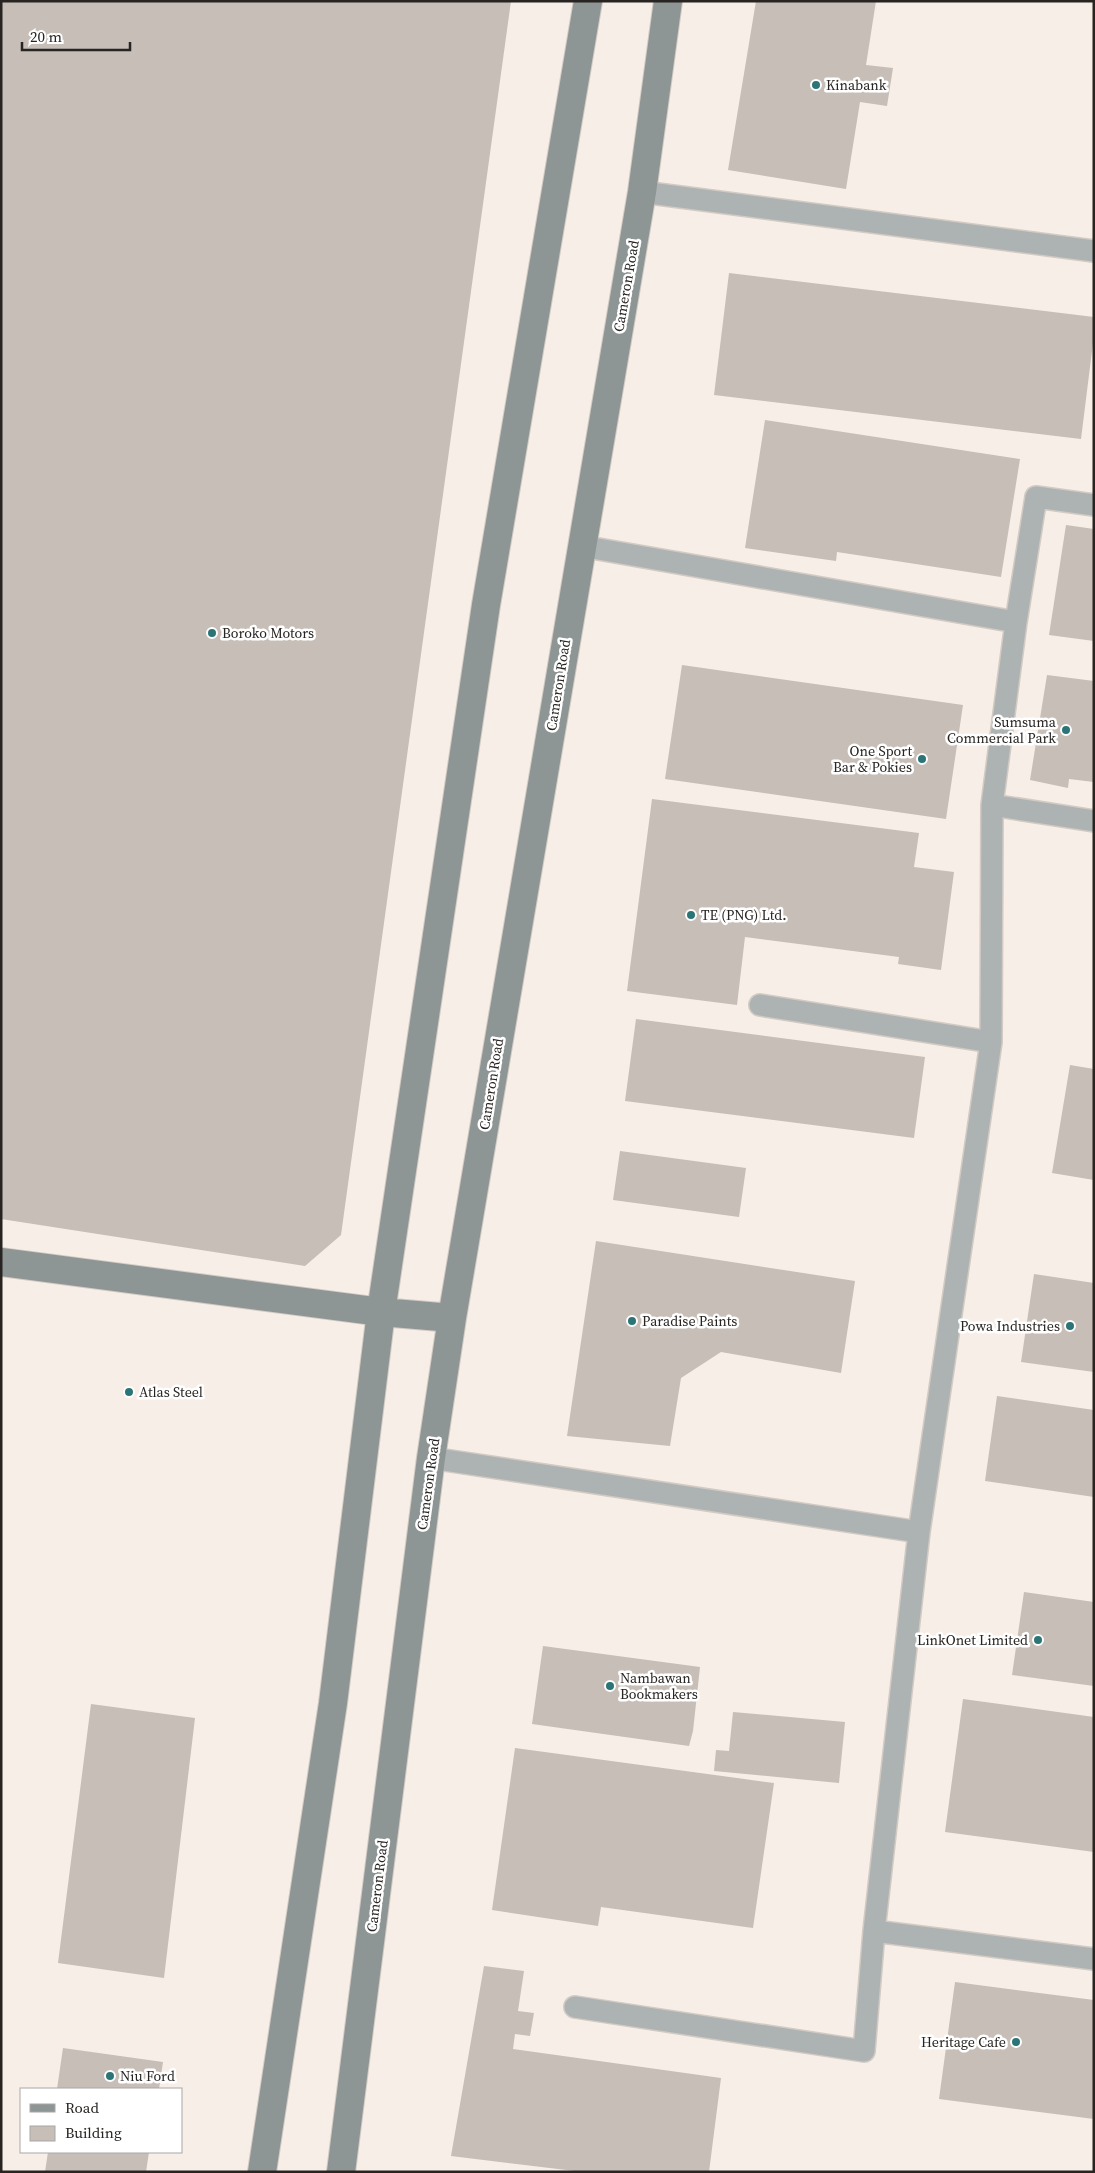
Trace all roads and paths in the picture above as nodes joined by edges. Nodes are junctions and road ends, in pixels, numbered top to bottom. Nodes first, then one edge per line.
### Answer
1 (588, 1) edge
2 (668, 1) edge
3 (642, 192) junction
4 (1094, 251) edge
5 (1094, 505) edge
6 (581, 546) junction
7 (1016, 622) junction
8 (992, 804) junction
9 (1094, 821) edge
10 (760, 1006) dead end
11 (991, 1042) junction
12 (1, 1262) edge
13 (381, 1312) junction
14 (452, 1318) junction
15 (431, 1458) junction
16 (919, 1532) junction
17 (874, 1931) junction
18 (1094, 1959) edge
19 (575, 2007) dead end
20 (262, 2172) edge
21 (341, 2172) edge

1 - 13 main road
2 - 3 main road, Cameron Road
3 - 4 lane
3 - 6 main road, Cameron Road
5 - 7 lane
6 - 7 lane
6 - 14 main road, Cameron Road
7 - 8 lane
8 - 9 lane
8 - 11 lane
10 - 11 lane
11 - 16 lane
12 - 13 main road
13 - 14 main road
13 - 20 main road
14 - 15 main road, Cameron Road
15 - 16 lane
15 - 21 main road, Cameron Road
16 - 17 lane
17 - 18 lane
17 - 19 lane

